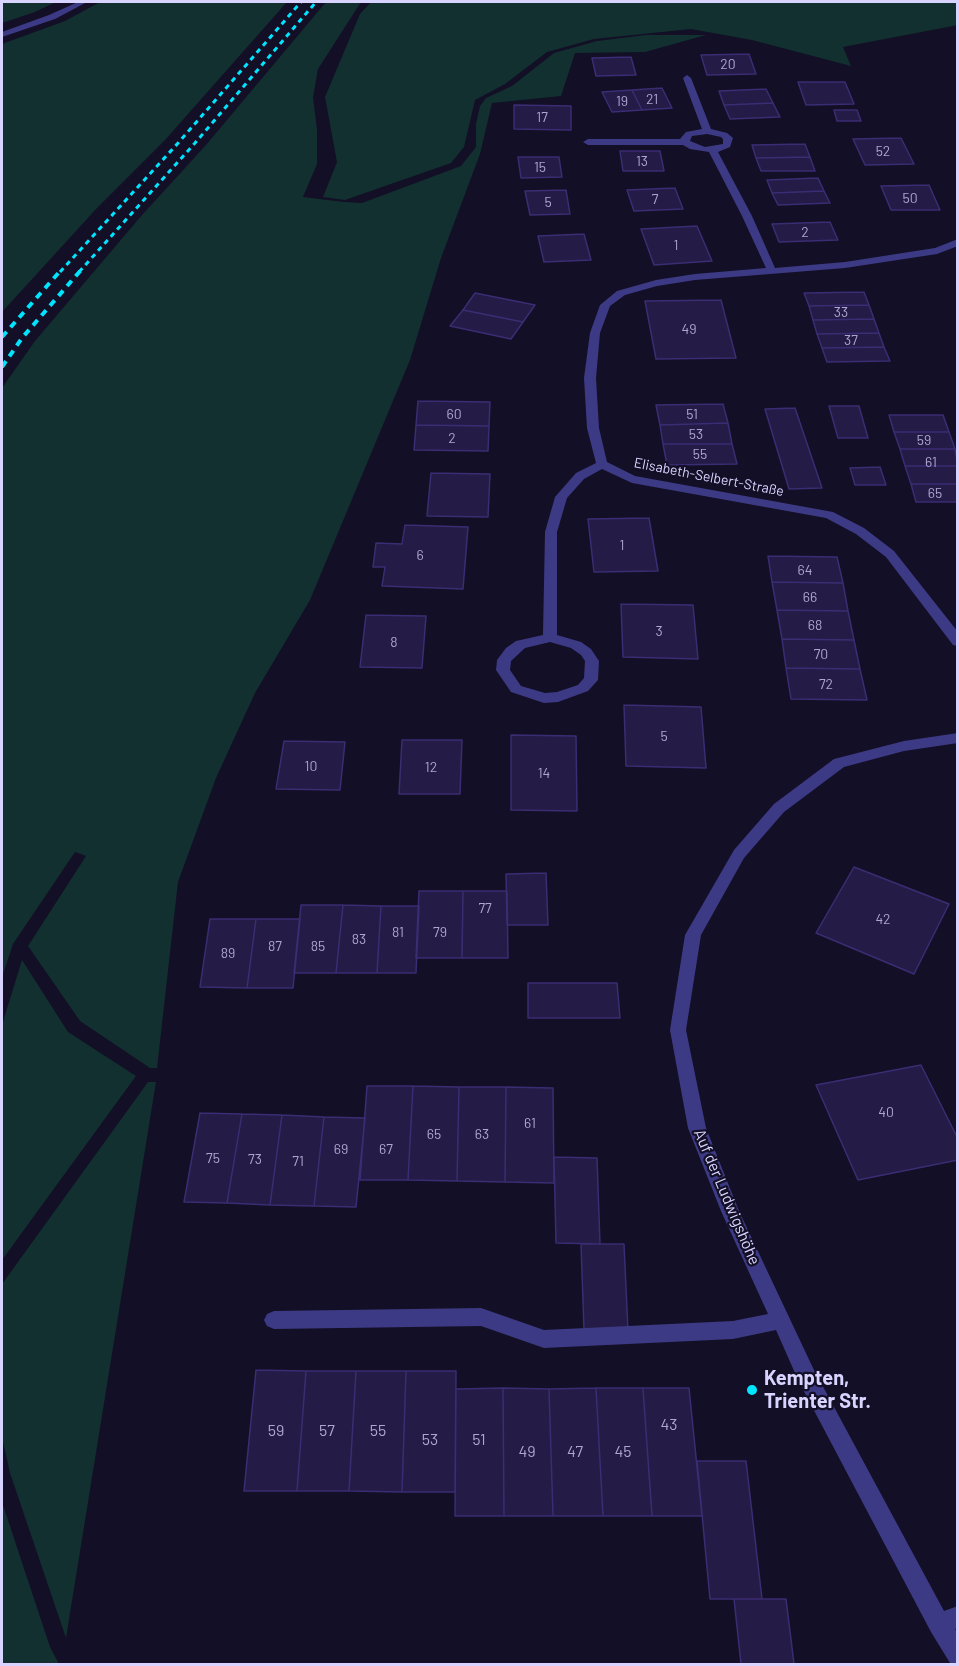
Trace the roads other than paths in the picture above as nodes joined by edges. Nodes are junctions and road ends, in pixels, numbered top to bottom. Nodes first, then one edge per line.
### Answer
1 (83, 2) edge
2 (2, 35) edge
3 (687, 78) dead end
4 (707, 131) junction
5 (588, 142) dead end
6 (685, 142) junction
7 (712, 150) junction
8 (957, 242) edge
9 (771, 271) junction
10 (602, 464) junction
11 (550, 638) junction
12 (957, 642) edge
13 (957, 738) edge
14 (274, 1320) dead end
15 (782, 1320) junction
16 (948, 1620) edge
17 (957, 1655) edge

1 - 2 street
3 - 4 street
4 - 6 street
4 - 7 street
5 - 6 street
6 - 7 street
7 - 9 street
8 - 9 street
9 - 10 street
10 - 11 street
10 - 12 street, Elisabeth-Selbert-Straße
11 - 11 street
13 - 15 street, Auf der Ludwigshöhe
14 - 15 street
15 - 16 street, Auf der Ludwigshöhe
16 - 17 street, Auf der Ludwigshöhe

